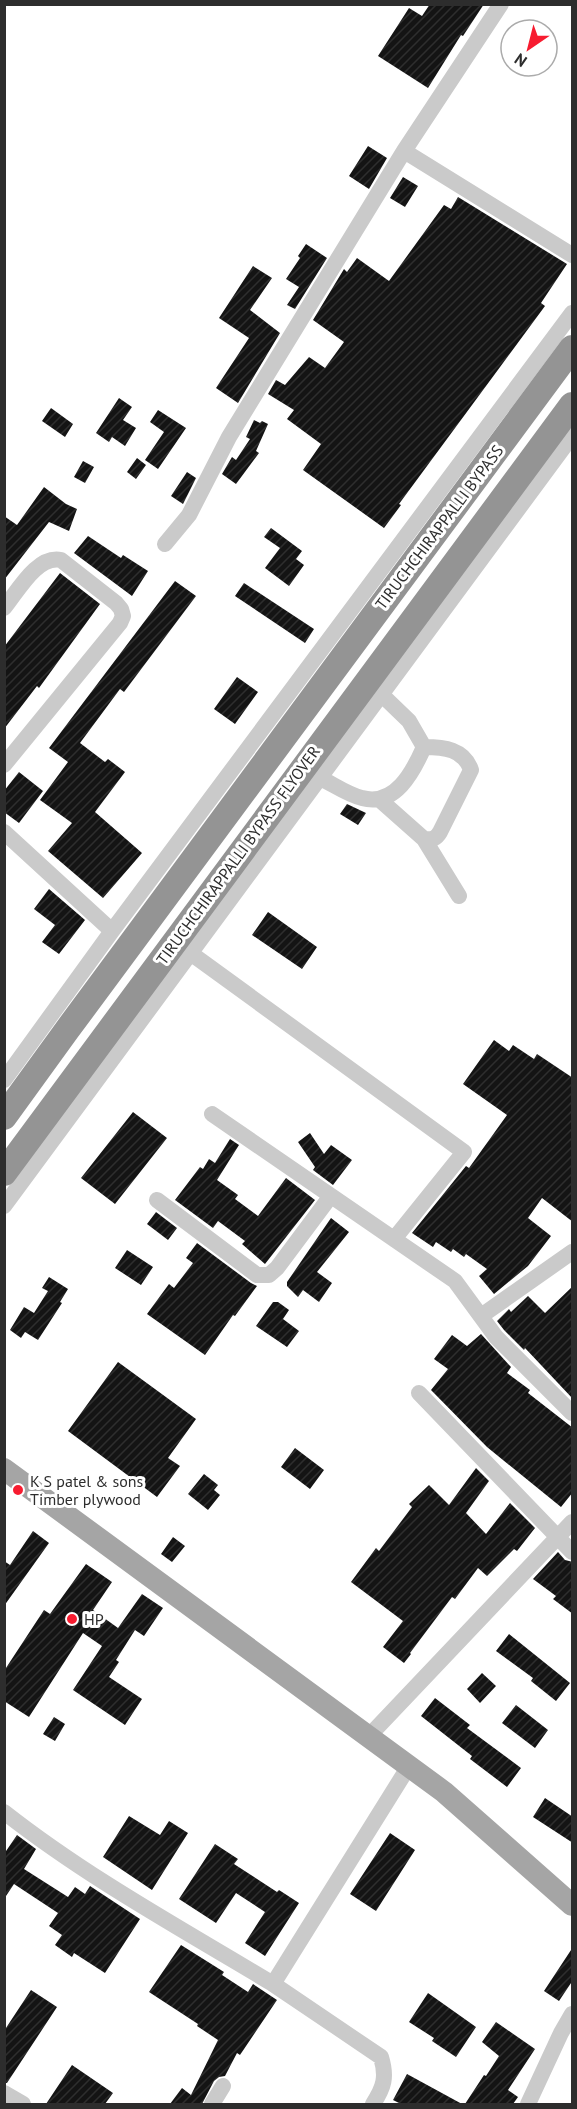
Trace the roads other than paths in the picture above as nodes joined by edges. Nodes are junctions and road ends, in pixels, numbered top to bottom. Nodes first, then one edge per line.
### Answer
1 (501, 4) edge
2 (404, 151) junction
3 (573, 255) edge
4 (573, 314) edge
5 (573, 348) edge
6 (573, 405) edge
7 (573, 436) edge
8 (473, 538) junction
9 (165, 544) dead end
10 (474, 568) junction
11 (4, 608) edge
12 (381, 694) junction
13 (306, 706) joint
14 (424, 747) junction
15 (4, 765) edge
16 (320, 778) junction
17 (380, 800) junction
18 (4, 832) edge
19 (424, 839) junction
20 (459, 896) dead end
21 (112, 931) junction
22 (189, 952) junction
23 (4, 1080) edge
24 (212, 1114) dead end
25 (4, 1117) edge
26 (4, 1173) edge
27 (330, 1197) junction
28 (157, 1200) dead end
29 (4, 1206) edge
30 (394, 1239) junction
31 (571, 1257) edge
32 (481, 1316) junction
33 (419, 1393) dead end
34 (573, 1413) edge
35 (4, 1468) edge
36 (573, 1522) edge
37 (558, 1537) junction
38 (573, 1552) edge
39 (369, 1736) junction
40 (409, 1766) junction
41 (4, 1812) edge
42 (573, 1905) edge
43 (273, 1984) junction
44 (573, 2014) edge
45 (223, 2086) dead end
46 (4, 2092) edge
47 (23, 2104) edge
48 (212, 2104) edge
49 (373, 2104) edge
50 (528, 2104) edge

1 - 2 street
2 - 3 street
2 - 9 street
4 - 21 street
5 - 13 highway, TIRUCHCHIRAPPALLI BYPASS
6 - 8 highway, TIRUCHCHIRAPPALLI BYPASS
7 - 10 street
8 - 10 highway
8 - 26 highway, TIRUCHCHIRAPPALLI BYPASS FLYOVER
10 - 12 street
11 - 15 street
12 - 14 street
12 - 16 street
13 - 25 highway, TIRUCHCHIRAPPALLI BYPASS FLYOVER
14 - 17 street
14 - 19 street
16 - 17 street
16 - 22 street
17 - 19 street
18 - 21 street
19 - 20 street
21 - 23 street
22 - 29 street
22 - 30 street
24 - 27 street
27 - 28 street
27 - 30 street
30 - 32 street
31 - 32 street
32 - 34 street
33 - 37 street
35 - 39 main road
36 - 37 street
37 - 38 street
37 - 39 street
39 - 40 main road
40 - 42 main road
40 - 43 street
41 - 43 street
43 - 49 street
44 - 50 street
45 - 48 street
46 - 47 street

